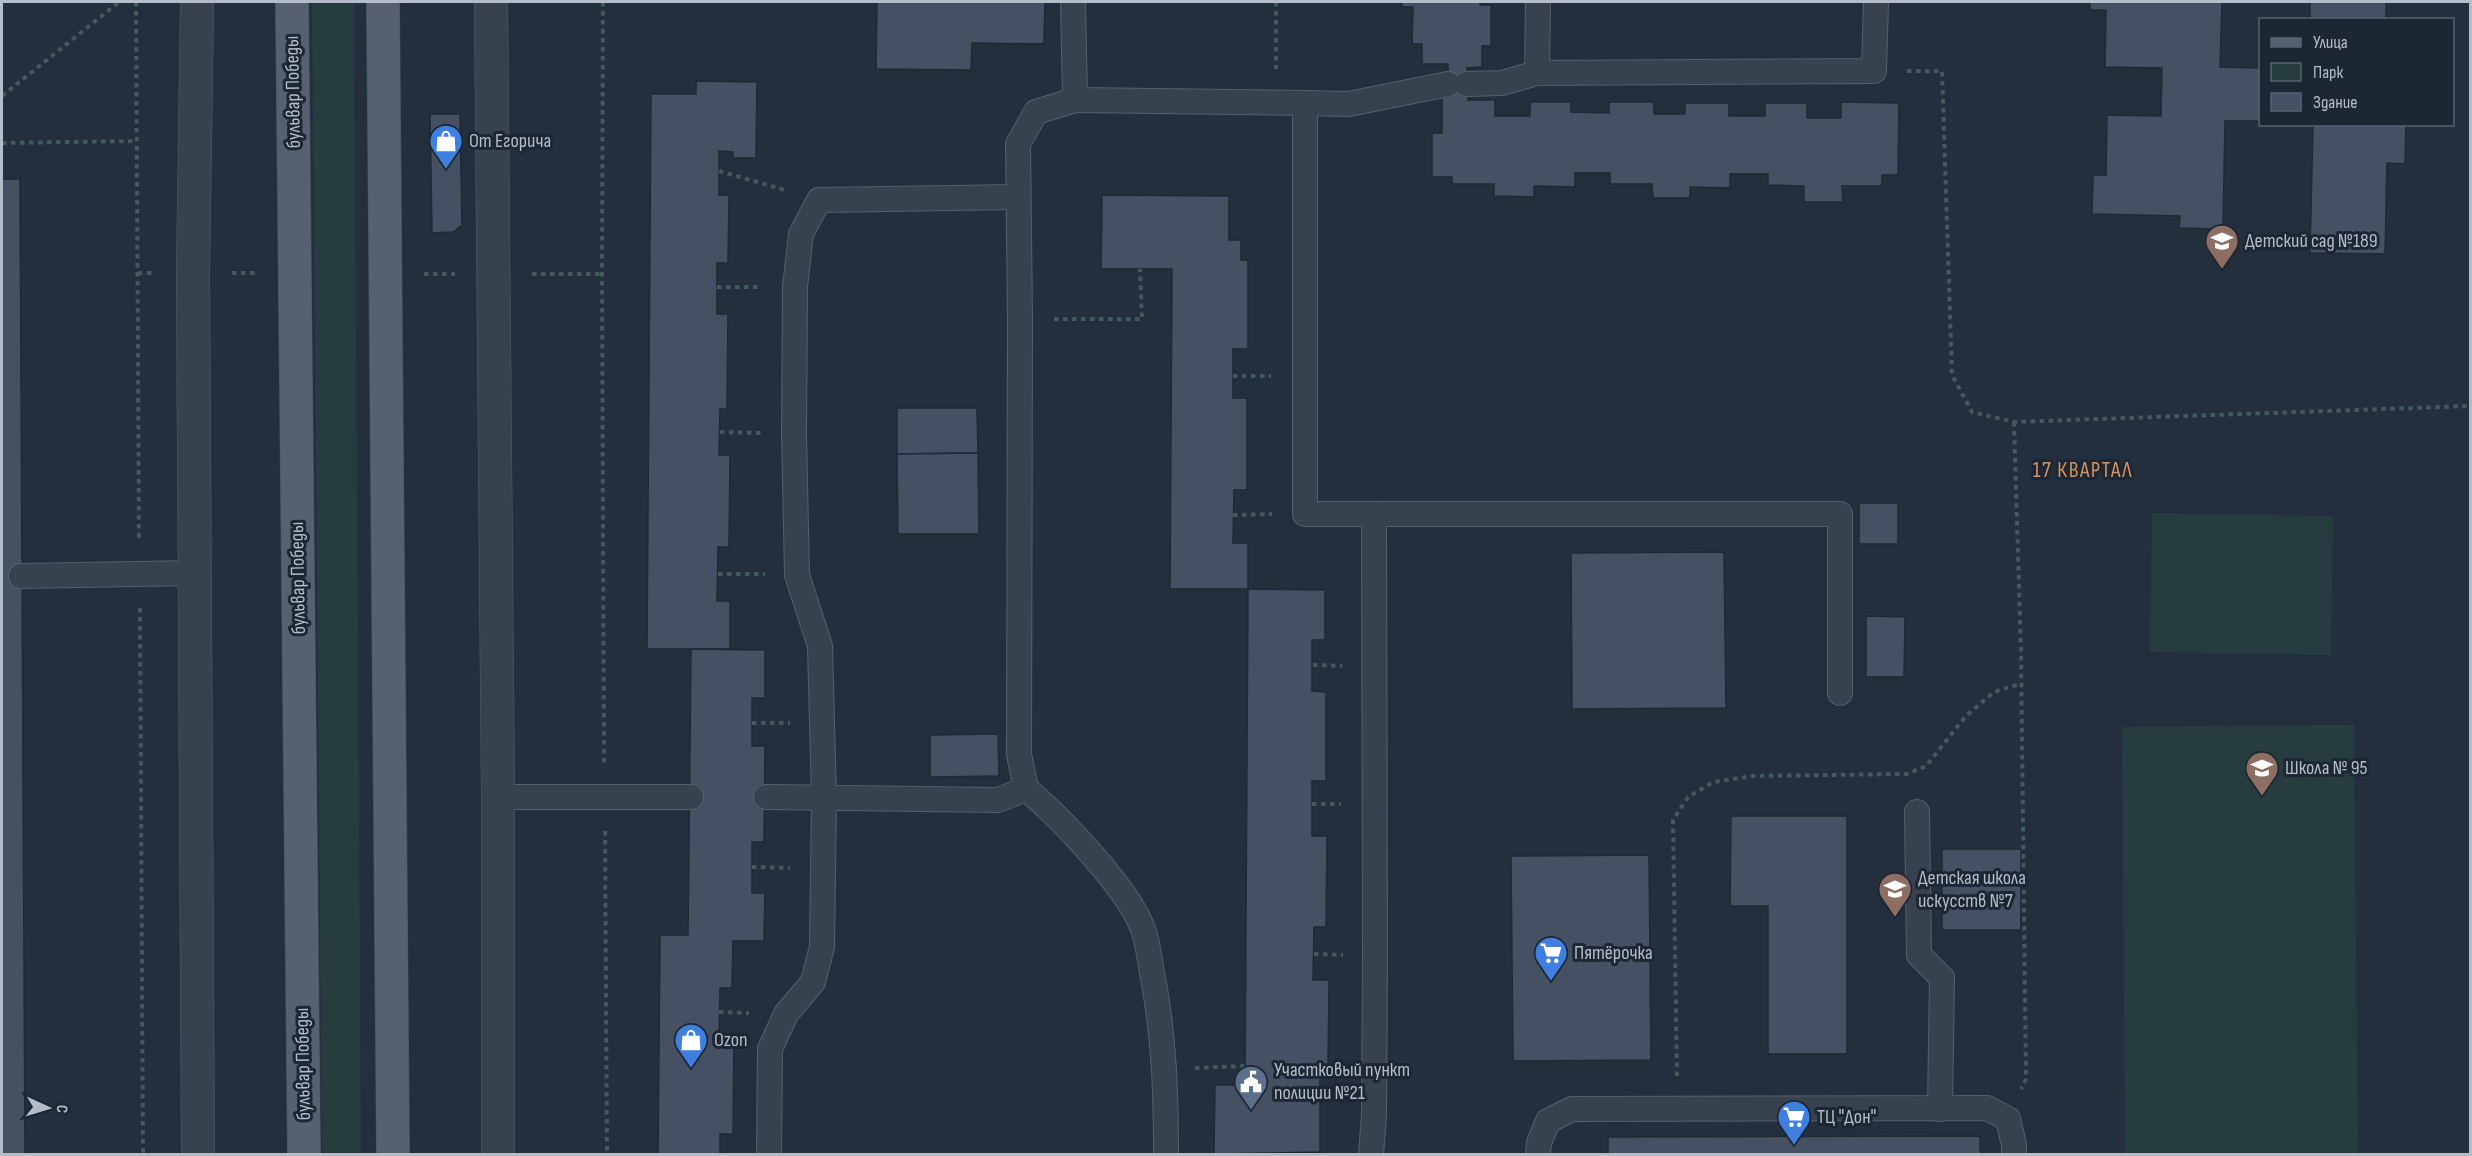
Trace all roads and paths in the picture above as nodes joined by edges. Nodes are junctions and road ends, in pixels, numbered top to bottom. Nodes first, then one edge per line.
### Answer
1 (119, 2) edge
2 (197, 2) edge
3 (292, 2) edge
4 (382, 2) edge
5 (491, 2) edge
6 (603, 2) edge
7 (1073, 2) edge
8 (1276, 2) edge
9 (1538, 2) edge
10 (1876, 2) edge
11 (1942, 71) dead end
12 (1537, 74) junction
13 (2, 96) edge
14 (1075, 100) junction
15 (1276, 103) junction
16 (1305, 103) junction
17 (137, 141) dead end
18 (2, 143) edge
19 (719, 171) dead end
20 (1017, 197) junction
21 (819, 200) junction
22 (1140, 269) dead end
23 (717, 287) dead end
24 (795, 287) junction
25 (1020, 319) junction
26 (2470, 406) edge
27 (2014, 422) junction
28 (720, 432) dead end
29 (794, 433) junction
30 (1374, 514) junction
31 (195, 573) junction
32 (718, 574) dead end
33 (797, 574) junction
34 (21, 576) dead end
35 (2020, 684) junction
36 (1840, 693) dead end
37 (1026, 789) junction
38 (498, 796) junction
39 (691, 797) dead end
40 (766, 797) dead end
41 (824, 797) junction
42 (604, 798) junction
43 (1917, 812) dead end
44 (1245, 1066) dead end
45 (1166, 1070) junction
46 (1678, 1109) junction
47 (1940, 1109) junction
48 (2008, 1119) junction
49 (198, 1155) edge
50 (304, 1155) edge
51 (393, 1155) edge
52 (498, 1155) edge
53 (607, 1155) edge
54 (769, 1155) edge
55 (1166, 1155) edge
56 (1371, 1155) edge
57 (1538, 1155) edge
58 (2014, 1155) edge

1 - 13 path
2 - 31 street
3 - 50 main road, бульвар Победы
4 - 51 main road
5 - 38 street
6 - 42 path
7 - 14 lane
8 - 15 path
9 - 12 lane
10 - 12 lane
11 - 27 path
12 - 16 lane
14 - 15 lane
14 - 20 lane
15 - 16 lane
16 - 30 lane
17 - 18 path
19 - 21 path
20 - 21 lane
20 - 25 lane
21 - 24 lane
22 - 25 path
23 - 24 path
24 - 29 lane
25 - 37 lane
26 - 27 path
27 - 35 path
28 - 29 path
29 - 33 lane
30 - 36 lane
30 - 56 lane
31 - 34 lane
31 - 49 street
32 - 33 path
33 - 41 lane
35 - 46 path
35 - 48 path
37 - 41 lane
37 - 45 lane
38 - 42 lane
38 - 52 street
39 - 42 lane
40 - 41 lane
41 - 54 lane
42 - 53 path
43 - 47 lane
44 - 45 path
45 - 55 lane
46 - 47 lane
46 - 57 lane
47 - 48 lane
48 - 58 lane

